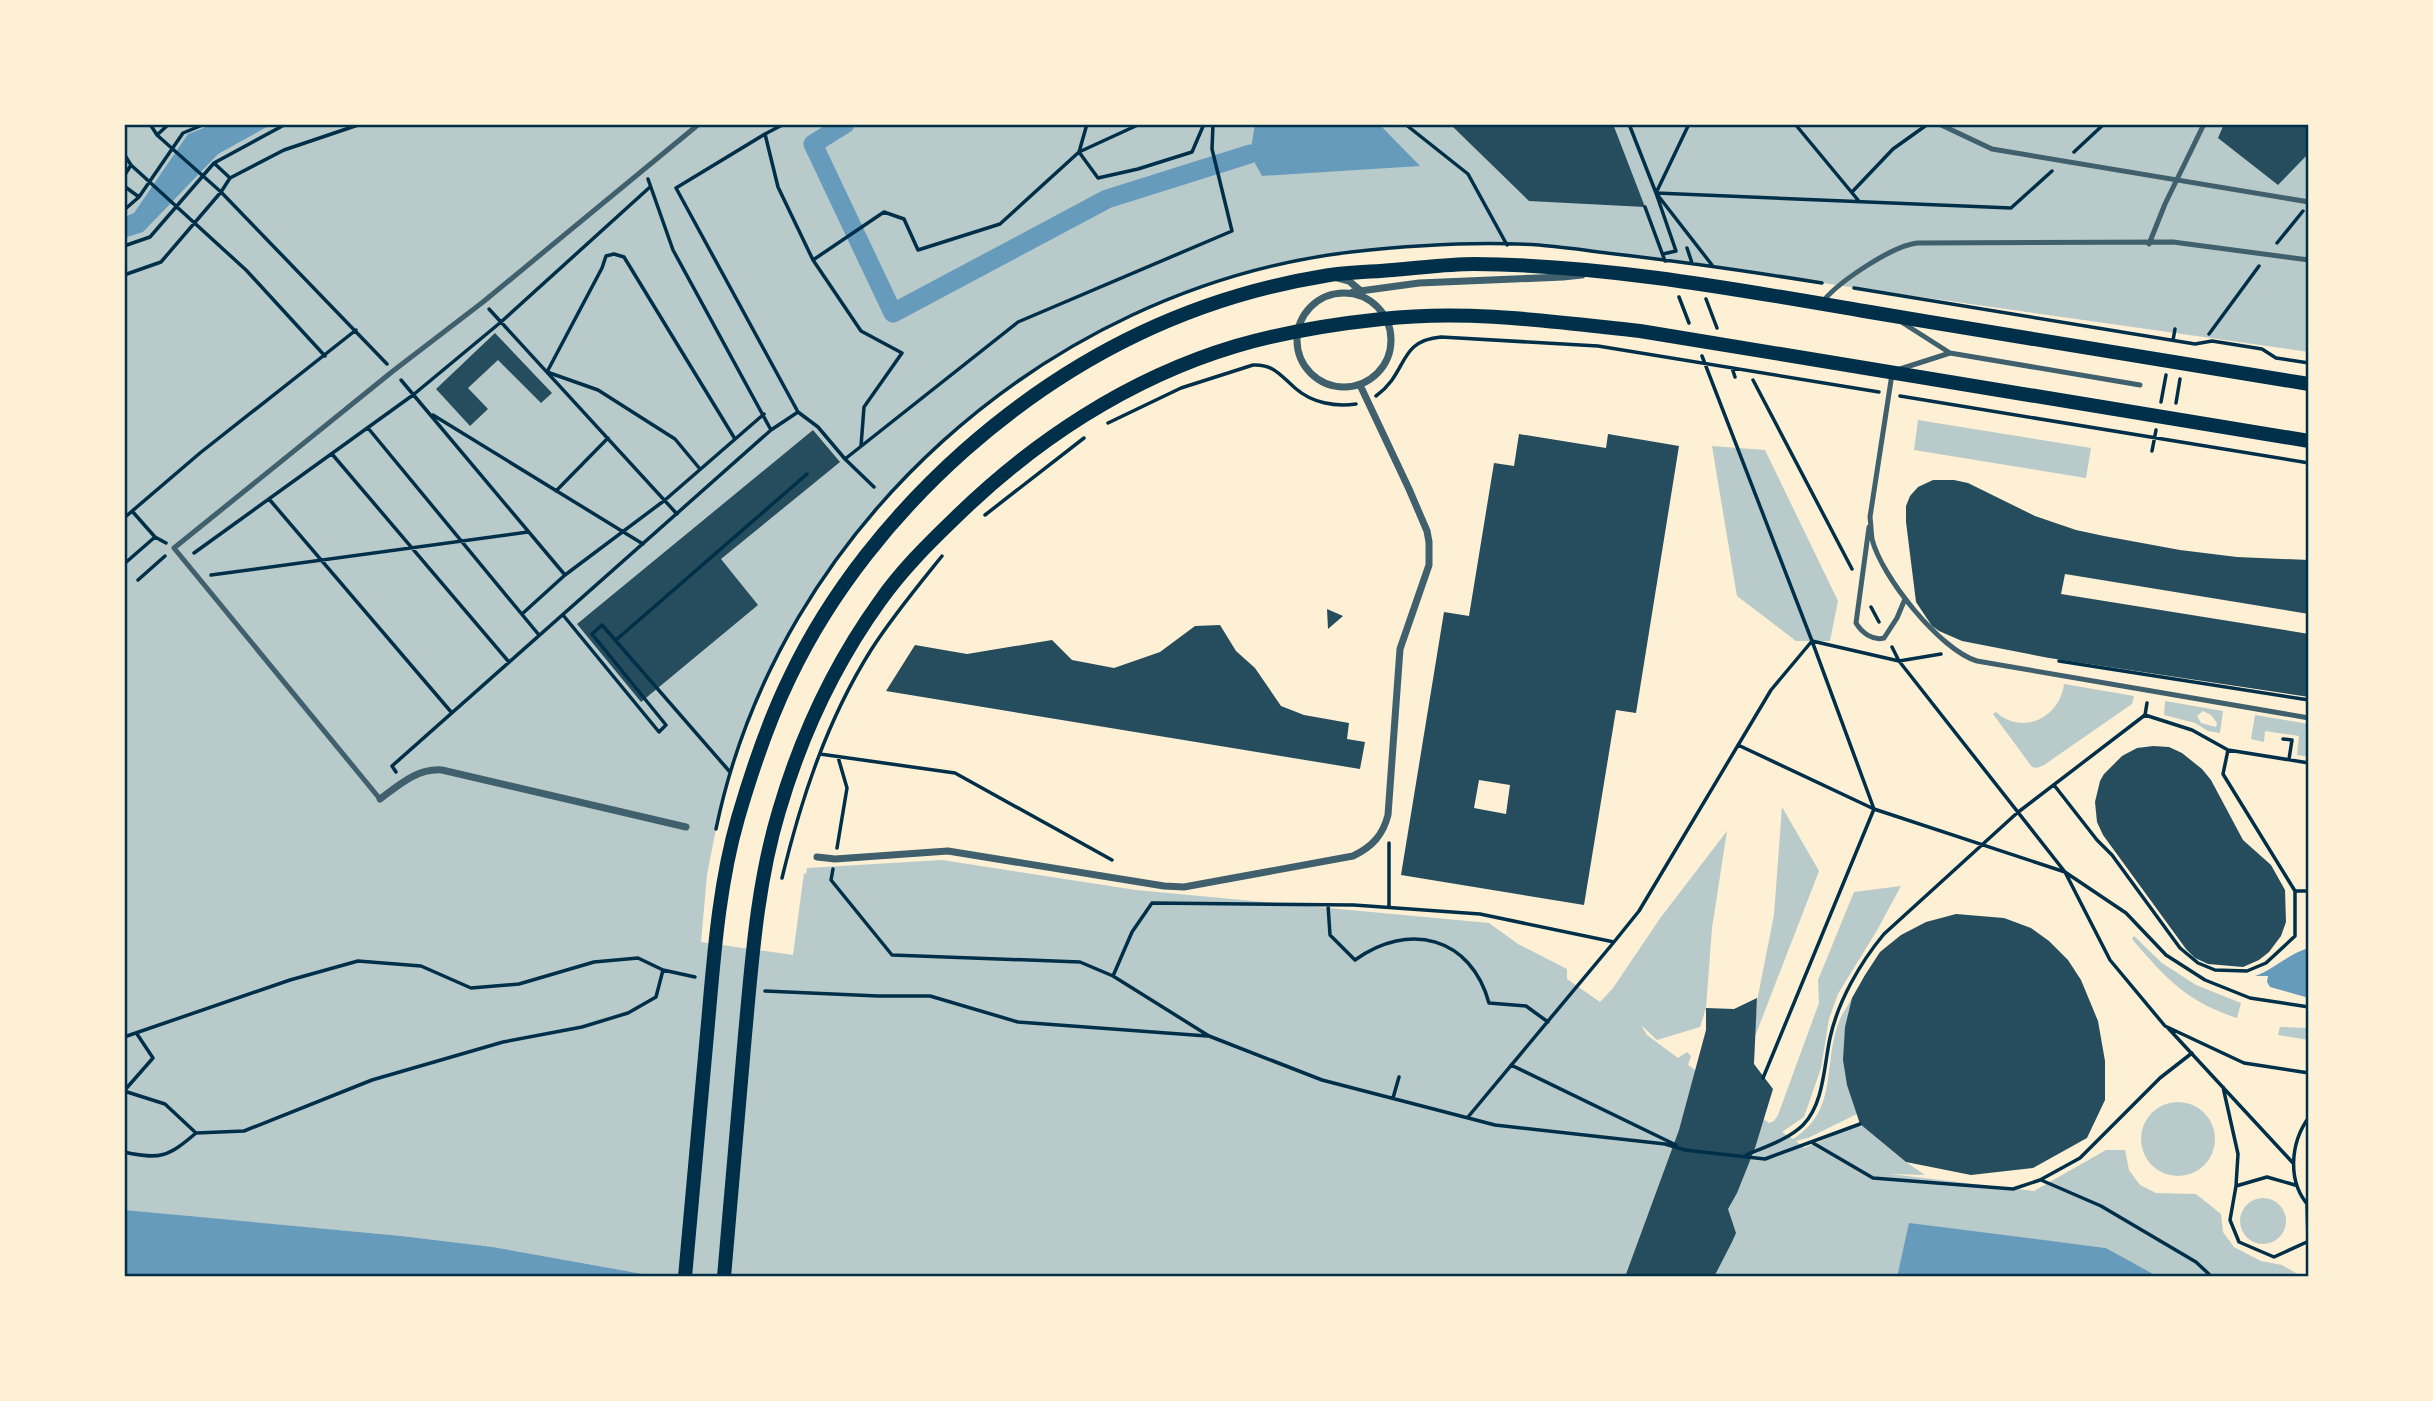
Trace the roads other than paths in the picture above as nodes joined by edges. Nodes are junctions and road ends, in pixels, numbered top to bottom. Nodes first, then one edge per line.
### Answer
1 (699, 124) edge
2 (1939, 124) edge
3 (2203, 124) edge
4 (2177, 181) junction
5 (2309, 203) edge
6 (2149, 244) junction
7 (2309, 260) edge
8 (1597, 272) junction
9 (1328, 275) junction
10 (1361, 290) junction
11 (1345, 293) junction
12 (1821, 303) junction
13 (1374, 304) junction
14 (1891, 315) junction
15 (1386, 318) junction
16 (1297, 331) junction
17 (1950, 353) junction
18 (1892, 372) junction
19 (2309, 384) edge
20 (1360, 385) junction
21 (2140, 385) dead end
22 (2309, 441) edge
23 (1870, 517) junction
24 (1905, 599) junction
25 (2309, 718) edge
26 (380, 799) joint
27 (687, 827) dead end
28 (817, 857) dead end
29 (685, 1277) edge
30 (724, 1277) edge

1 - 26 lane
2 - 4 lane
3 - 4 lane
4 - 5 lane
4 - 6 lane
6 - 7 lane
6 - 12 lane
8 - 9 main road
8 - 10 street
8 - 12 main road
9 - 10 street
9 - 29 main road
10 - 11 street
10 - 13 street
11 - 13 street
11 - 16 street
12 - 14 main road
13 - 15 street
14 - 17 lane
14 - 19 main road
15 - 16 main road
15 - 18 main road
15 - 20 street
16 - 20 street
16 - 30 main road
17 - 18 lane
17 - 21 lane
18 - 22 main road
18 - 23 lane
20 - 28 street
23 - 24 lane
23 - 24 lane
24 - 25 lane
26 - 27 street

